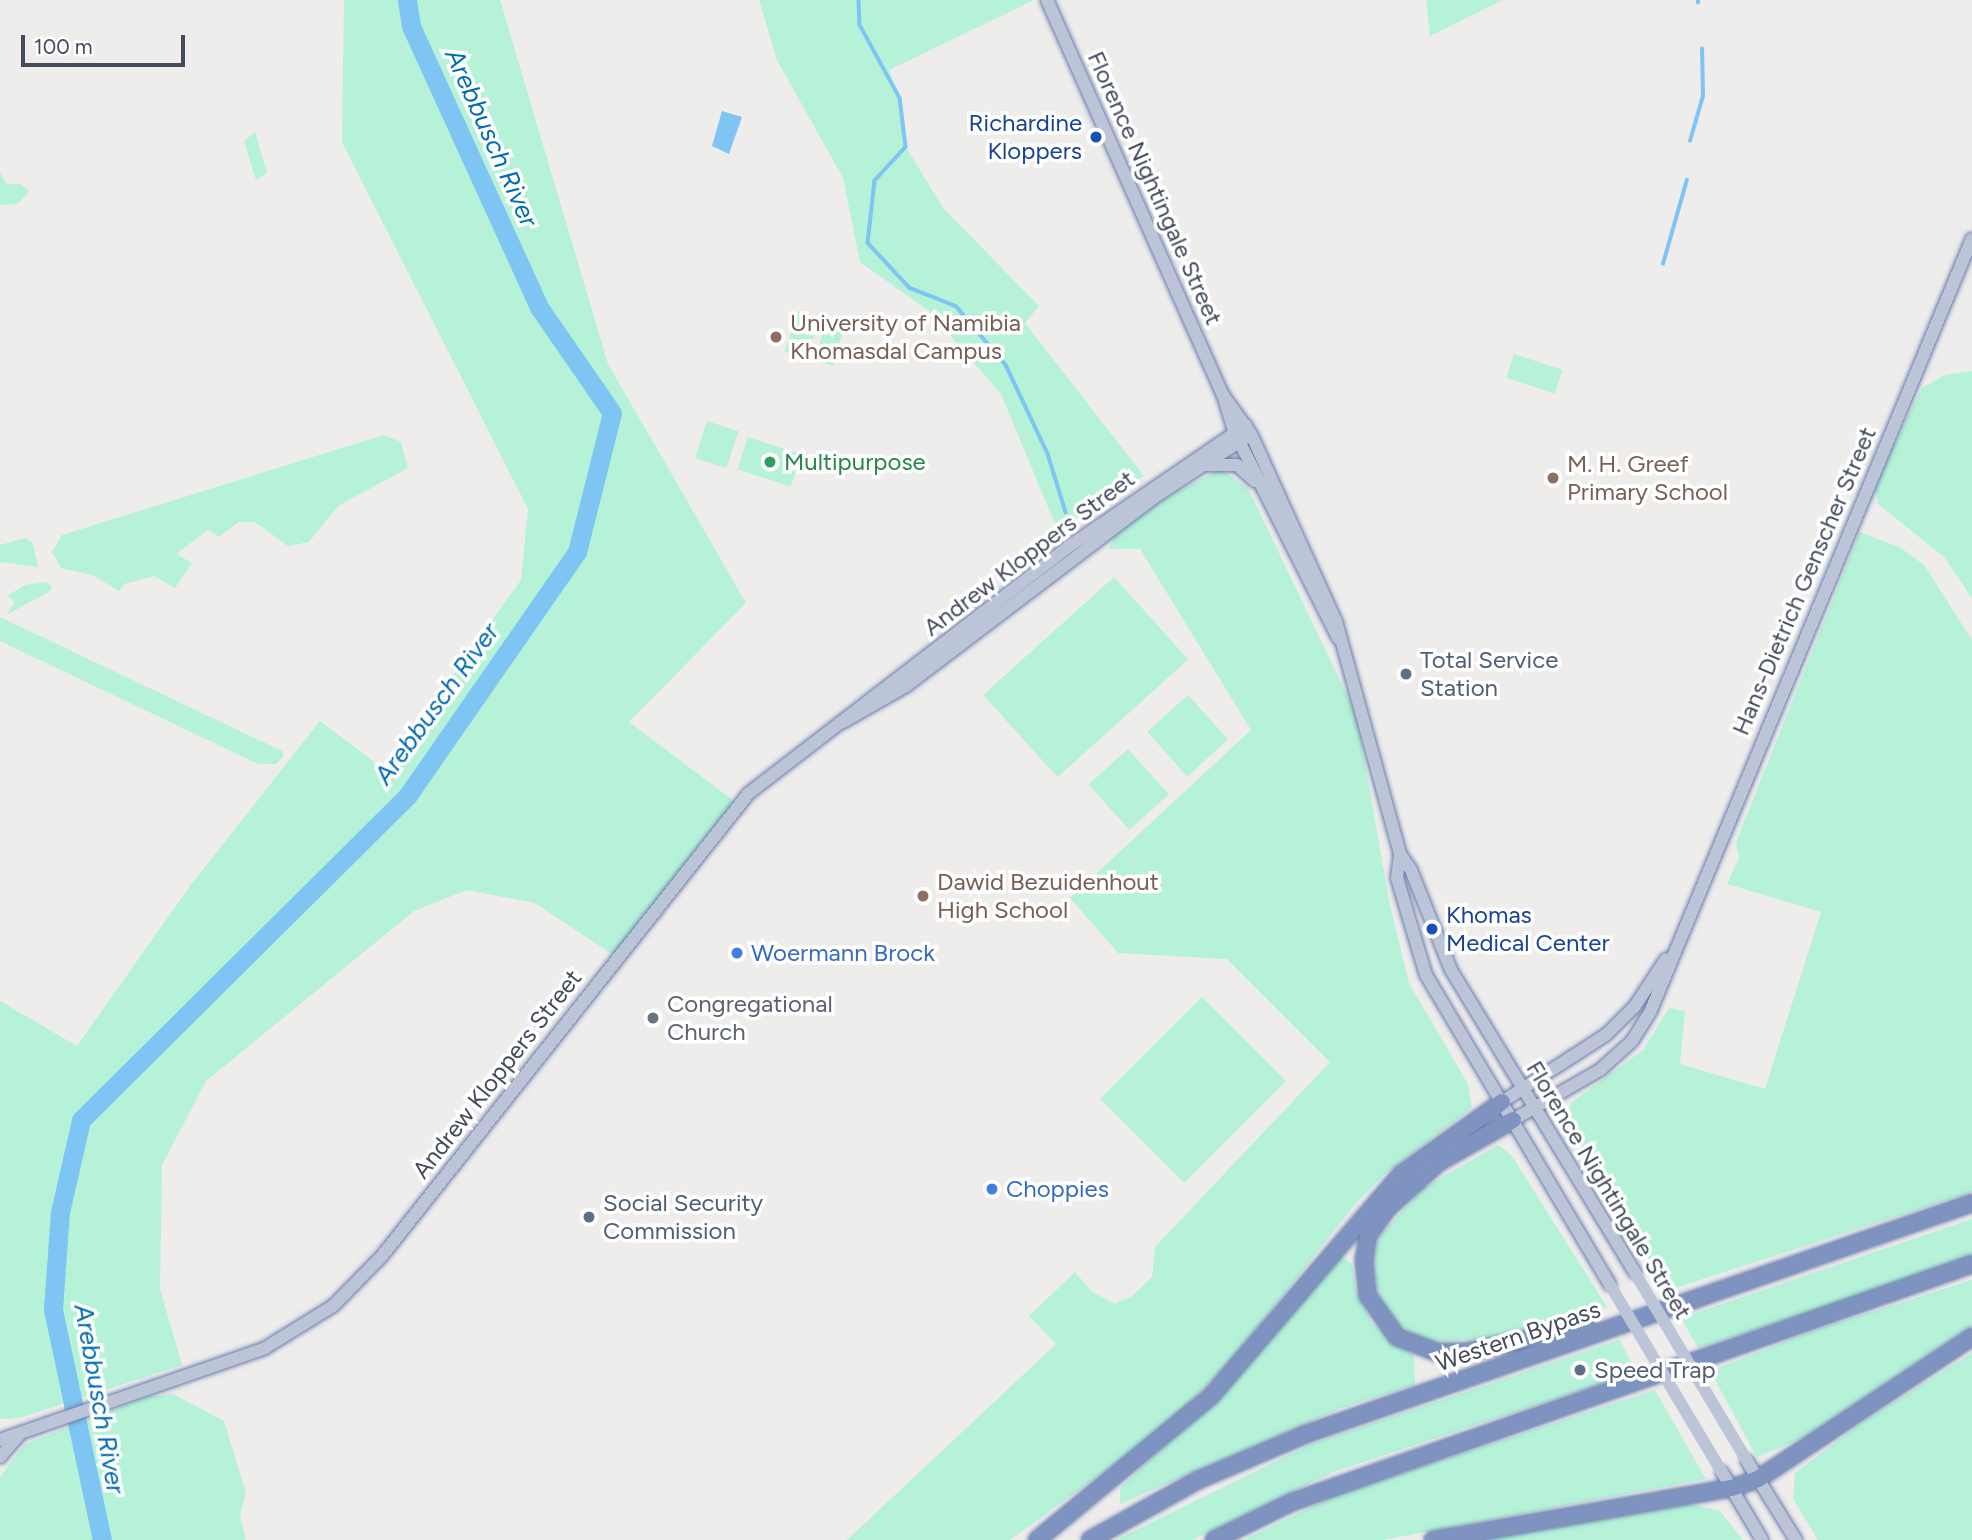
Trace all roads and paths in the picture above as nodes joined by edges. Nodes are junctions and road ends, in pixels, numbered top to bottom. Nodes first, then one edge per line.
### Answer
1 (1047, 0) edge
2 (1972, 239) edge
3 (1223, 394) junction
4 (1227, 411) junction
5 (1243, 433) junction
6 (1214, 445) junction
7 (1198, 468) junction
8 (1267, 499) junction
9 (1338, 639) junction
10 (843, 722) junction
11 (1400, 854) junction
12 (1677, 941) junction
13 (1524, 1088) junction
14 (1502, 1102) junction
15 (1536, 1107) junction
16 (1513, 1120) junction
17 (1972, 1203) edge
18 (1972, 1264) edge
19 (1647, 1315) junction
20 (1972, 1337) edge
21 (0, 1431) edge
22 (18, 1434) junction
23 (0, 1440) edge
24 (0, 1457) edge
25 (1758, 1479) junction
26 (1732, 1488) junction
27 (1037, 1540) edge
28 (1090, 1540) edge
29 (1213, 1540) edge
30 (1433, 1540) edge
31 (1762, 1540) edge
32 (1796, 1540) edge

1 - 3 street, Florence Nightingale Street
2 - 12 street, Hans-Dietrich Genscher Street
3 - 4 street, Florence Nightingale Street
3 - 5 street, Florence Nightingale Street
4 - 5 street, Florence Nightingale Street
4 - 6 street
5 - 6 street, Andrew Kloppers Street
5 - 7 street, Andrew Kloppers Street
5 - 8 street, Florence Nightingale Street
5 - 9 street, Florence Nightingale Street
6 - 10 street, Andrew Kloppers Street
7 - 8 street
7 - 10 street, Andrew Kloppers Street
8 - 9 street, Florence Nightingale Street
9 - 11 street, Florence Nightingale Street
10 - 22 street, Andrew Kloppers Street
11 - 13 street, Florence Nightingale Street
11 - 14 street, Florence Nightingale Street
12 - 13 street, Hans-Dietrich Genscher Street
12 - 15 street, Hans-Dietrich Genscher Street
13 - 14 street, Hans-Dietrich Genscher Street
13 - 15 street, Florence Nightingale Street
14 - 16 street, Florence Nightingale Street
14 - 27 highway
15 - 16 street, Hans-Dietrich Genscher Street
15 - 25 street, Florence Nightingale Street, bridge
16 - 19 highway
16 - 26 street, Florence Nightingale Street, bridge
17 - 19 highway, Western Bypass
18 - 29 highway
19 - 28 highway, Western Bypass
20 - 25 highway
21 - 22 street
22 - 23 street
22 - 24 street
25 - 26 highway
25 - 32 street, Florence Nightingale Street
26 - 30 highway
26 - 31 street, Florence Nightingale Street

